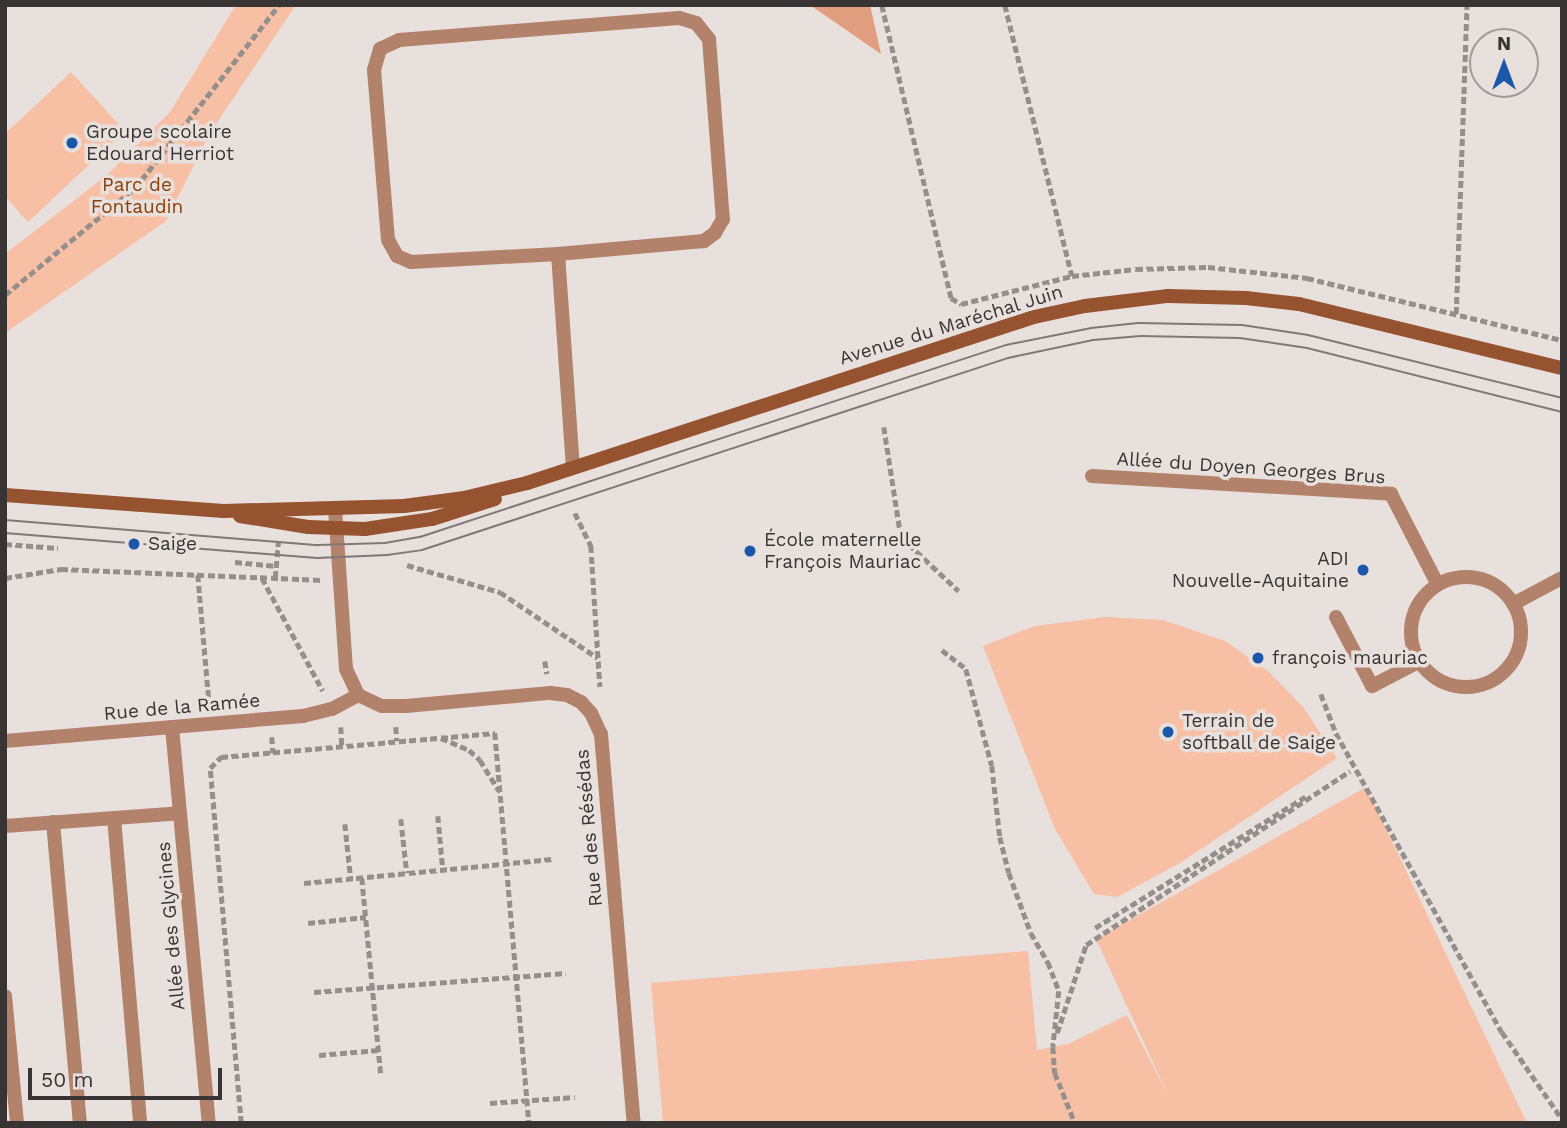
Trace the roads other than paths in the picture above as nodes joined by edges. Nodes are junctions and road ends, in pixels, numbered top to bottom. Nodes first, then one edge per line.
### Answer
1 (558, 254) junction
2 (1562, 368) edge
3 (573, 467) junction
4 (1092, 476) dead end
5 (527, 483) junction
6 (5, 495) edge
7 (335, 508) junction
8 (223, 511) junction
9 (337, 529) junction
10 (1562, 578) edge
11 (1438, 585) junction
12 (1513, 604) junction
13 (1336, 617) dead end
14 (1420, 661) junction
15 (358, 695) junction
16 (172, 727) junction
17 (5, 741) edge
18 (180, 813) junction
19 (114, 818) junction
20 (53, 822) junction
21 (5, 826) edge
22 (5, 996) edge
23 (17, 1123) edge
24 (80, 1123) edge
25 (140, 1123) edge
26 (209, 1123) edge
27 (634, 1123) edge

1 - 1 street
1 - 3 street
2 - 3 main road, Avenue du Maréchal Juin
3 - 5 main road, Avenue du Maréchal Juin
4 - 11 street, Allée du Doyen Georges Brus
5 - 7 main road, Avenue du Maréchal Juin
5 - 9 main road, Avenue du Maréchal Juin
6 - 8 main road, Avenue du Maréchal Juin
7 - 8 main road, Avenue du Maréchal Juin
7 - 9 street
8 - 9 main road, Avenue du Maréchal Juin
9 - 15 street
10 - 12 street
11 - 12 street
11 - 14 street
12 - 14 street
13 - 14 street
15 - 16 street, Rue de la Ramée
15 - 27 street, Rue des Résédas
16 - 17 street, Rue de la Ramée
16 - 18 street, Allée des Glycines
18 - 19 street
18 - 26 street, Allée des Glycines
19 - 20 street
19 - 25 street
20 - 21 street
20 - 24 street
22 - 23 street

